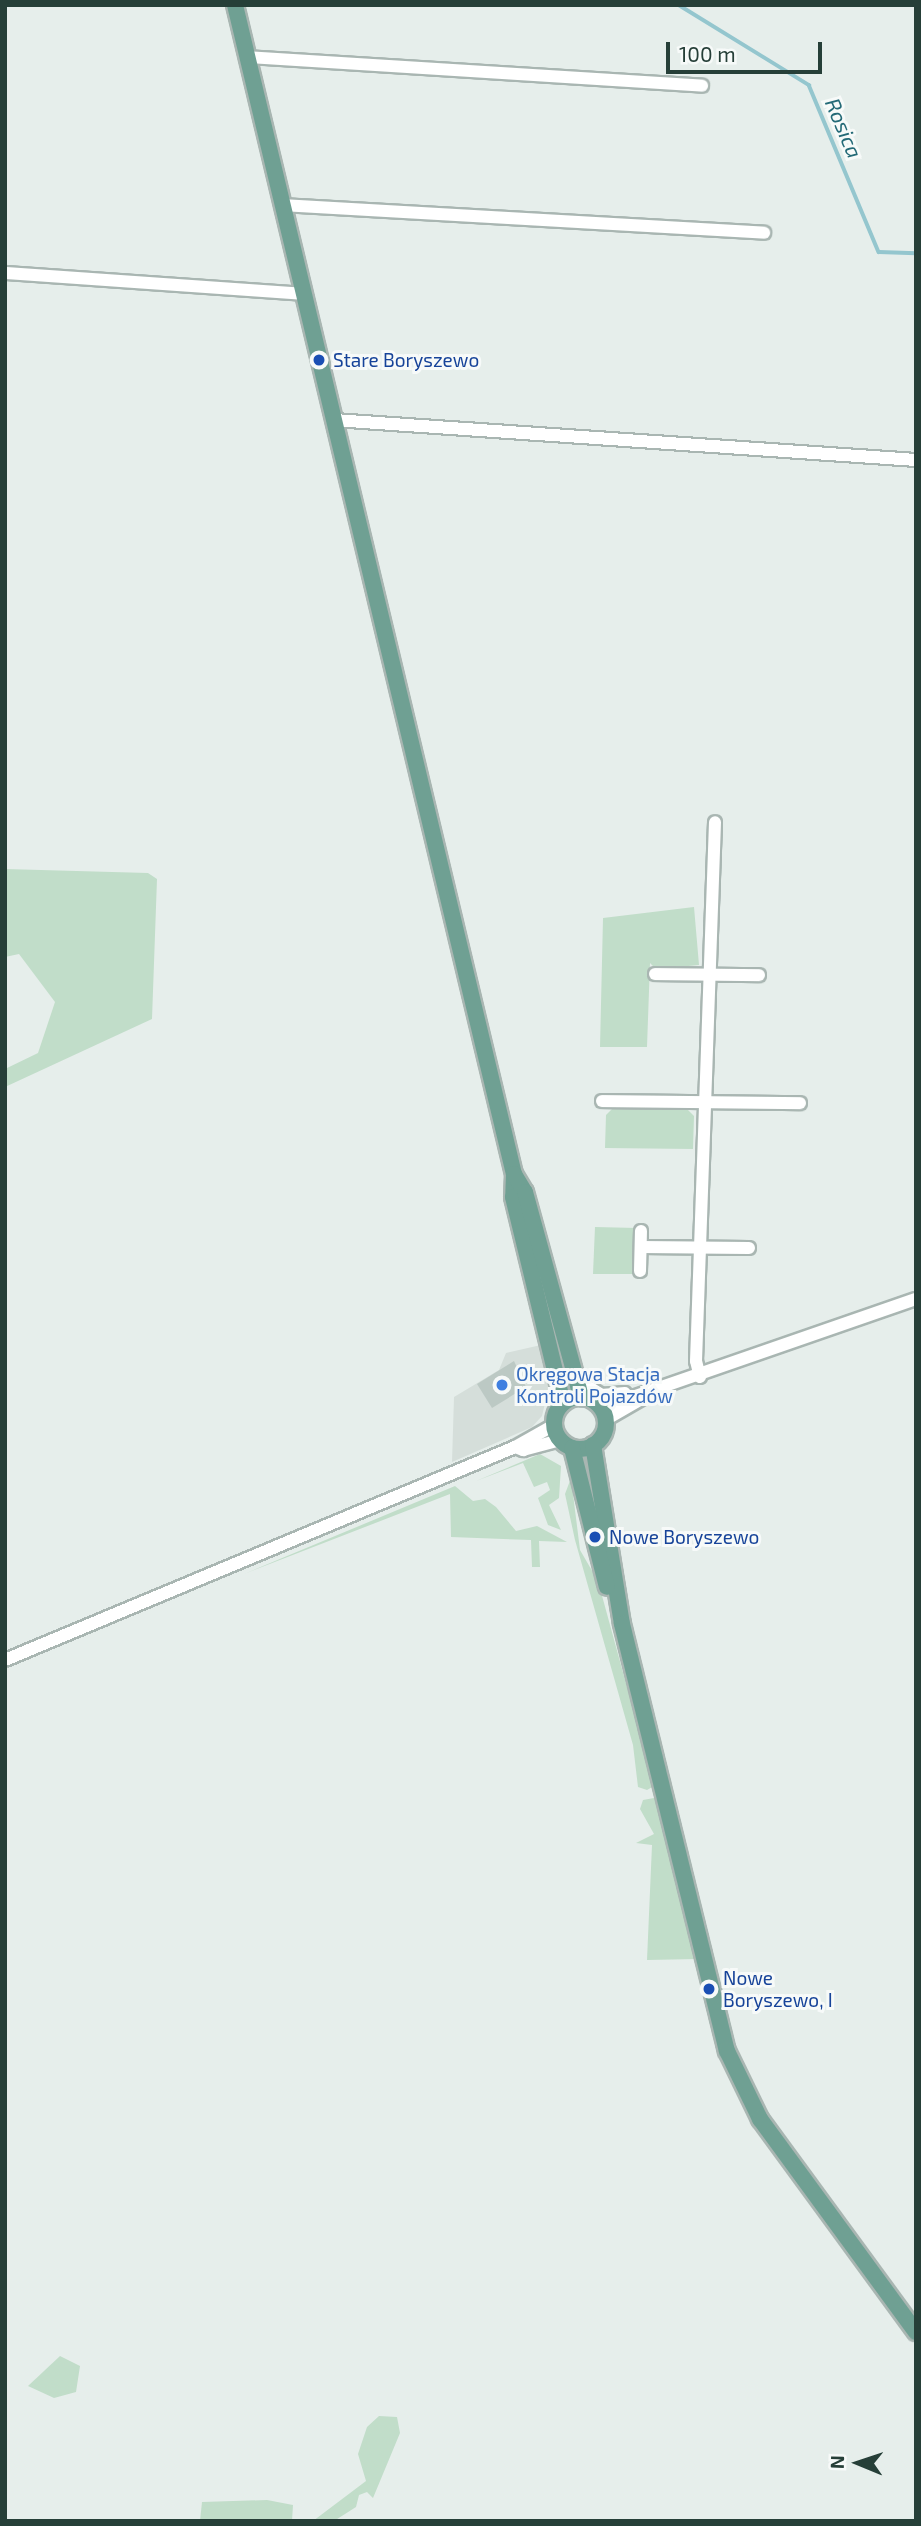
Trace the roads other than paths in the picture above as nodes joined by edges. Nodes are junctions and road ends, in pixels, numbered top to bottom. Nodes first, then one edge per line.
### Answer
1 (234, 5) edge
2 (247, 57) junction
3 (702, 86) dead end
4 (283, 205) junction
5 (764, 233) dead end
6 (5, 274) edge
7 (303, 293) junction
8 (334, 420) junction
9 (916, 460) edge
10 (715, 822) dead end
11 (655, 974) dead end
12 (709, 975) junction
13 (760, 975) dead end
14 (602, 1101) dead end
15 (705, 1102) junction
16 (800, 1103) dead end
17 (514, 1174) junction
18 (641, 1231) dead end
19 (641, 1247) junction
20 (700, 1248) junction
21 (749, 1248) dead end
22 (640, 1270) dead end
23 (916, 1299) edge
24 (700, 1377) junction
25 (576, 1379) junction
26 (647, 1392) junction
27 (582, 1397) junction
28 (563, 1403) junction
29 (603, 1414) junction
30 (562, 1438) junction
31 (593, 1445) junction
32 (622, 1624) junction
33 (5, 1660) edge
34 (916, 2333) edge

1 - 2 main road
2 - 3 street
2 - 4 main road
4 - 5 street
4 - 7 main road
6 - 7 street
7 - 8 main road
8 - 9 street
8 - 17 main road
10 - 12 street
11 - 12 street
12 - 13 street
12 - 15 street
14 - 15 street
15 - 16 street
15 - 20 street
17 - 25 main road
17 - 28 main road
18 - 19 street
19 - 20 street
19 - 22 street
20 - 21 street
20 - 24 street
23 - 24 street
24 - 26 street
25 - 26 street
25 - 27 main road
26 - 29 street
27 - 28 main road
27 - 29 main road
28 - 30 main road
29 - 31 main road
30 - 31 main road
30 - 32 main road
30 - 33 street
31 - 32 main road
32 - 34 main road

